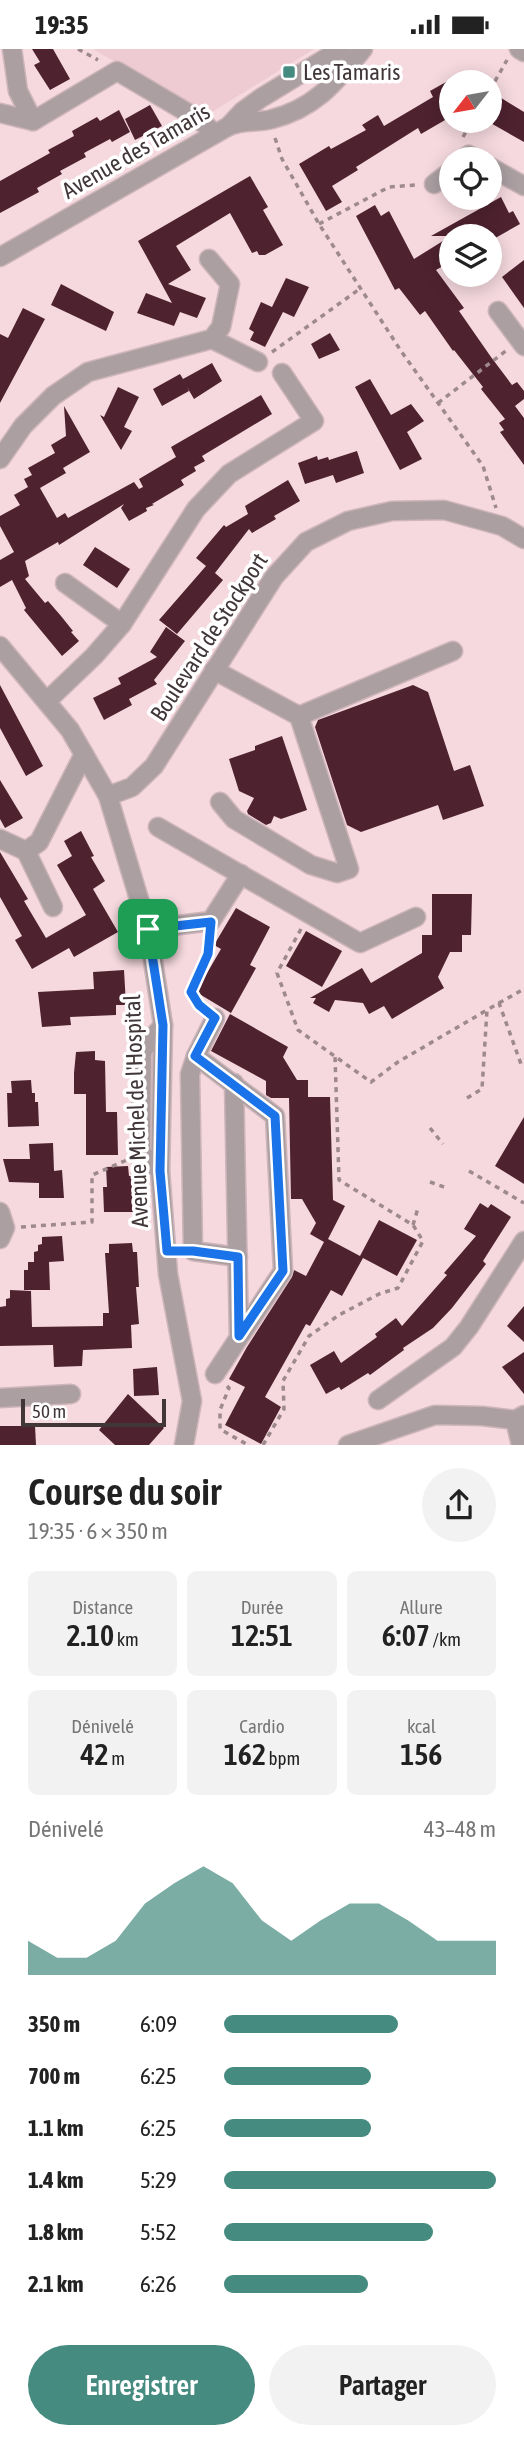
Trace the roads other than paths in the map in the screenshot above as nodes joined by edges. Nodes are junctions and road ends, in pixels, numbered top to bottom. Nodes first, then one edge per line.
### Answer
1 (12, 49) edge
2 (341, 49) edge
3 (363, 49) edge
4 (0, 113) edge
5 (33, 121) junction
6 (221, 129) junction
7 (502, 174) edge
8 (439, 180) edge
9 (434, 184) road end
10 (524, 186) edge
11 (0, 257) edge
12 (209, 259) dead end
13 (498, 311) dead end
14 (212, 339) junction
15 (522, 341) edge
16 (258, 362) road end
17 (282, 373) dead end
18 (0, 459) edge
19 (524, 539) edge
20 (65, 583) dead end
21 (122, 624) junction
22 (0, 646) edge
23 (453, 651) dead end
24 (214, 670) junction
25 (47, 701) junction
26 (299, 716) junction
27 (84, 754) junction
28 (108, 796) junction
29 (220, 802) dead end
30 (158, 827) dead end
31 (0, 839) edge
32 (26, 851) junction
33 (240, 874) junction
34 (53, 907) dead end
35 (416, 917) dead end
36 (148, 929) junction
37 (215, 1018) road end
38 (163, 1025) junction
39 (195, 1056) junction
40 (234, 1083) junction
41 (160, 1171) junction
42 (524, 1241) edge
43 (167, 1251) junction
44 (193, 1251) junction
45 (238, 1257) junction
46 (239, 1336) junction
47 (215, 1374) road end
48 (71, 1394) dead end
49 (0, 1398) edge
50 (378, 1400) dead end
51 (520, 1418) edge
52 (184, 1445) edge
53 (348, 1445) edge
54 (520, 1445) edge

1 - 5 street
2 - 6 street
3 - 6 street, Avenue des Tamaris
4 - 5 street
5 - 6 street
6 - 11 street, Avenue des Tamaris
7 - 10 street
8 - 9 street
12 - 14 street
13 - 15 street
14 - 16 street
14 - 18 street
17 - 21 street
19 - 24 street, Boulevard de Stockport
20 - 21 street
21 - 25 street
22 - 25 street, Avenue Michel de l'Hospital
23 - 26 street
24 - 26 street
24 - 28 street, Boulevard de Stockport
25 - 27 street, Avenue Michel de l'Hospital
26 - 29 street
27 - 28 street, Avenue Michel de l'Hospital
27 - 32 street
28 - 36 street, Avenue Michel de l'Hospital
30 - 33 street
31 - 32 street
32 - 34 street
33 - 35 street
33 - 36 street
36 - 38 street, Avenue Michel de l'Hospital
37 - 39 street
38 - 41 street, Avenue Michel de l'Hospital
38 - 41 street
39 - 40 street
39 - 44 street
40 - 45 street
40 - 46 street
41 - 43 street, Avenue Michel de l'Hospital
42 - 50 street
43 - 44 street
43 - 52 street, Avenue Michel de l'Hospital
44 - 45 street
45 - 46 street
46 - 47 street
48 - 49 street
51 - 53 street
51 - 54 street

